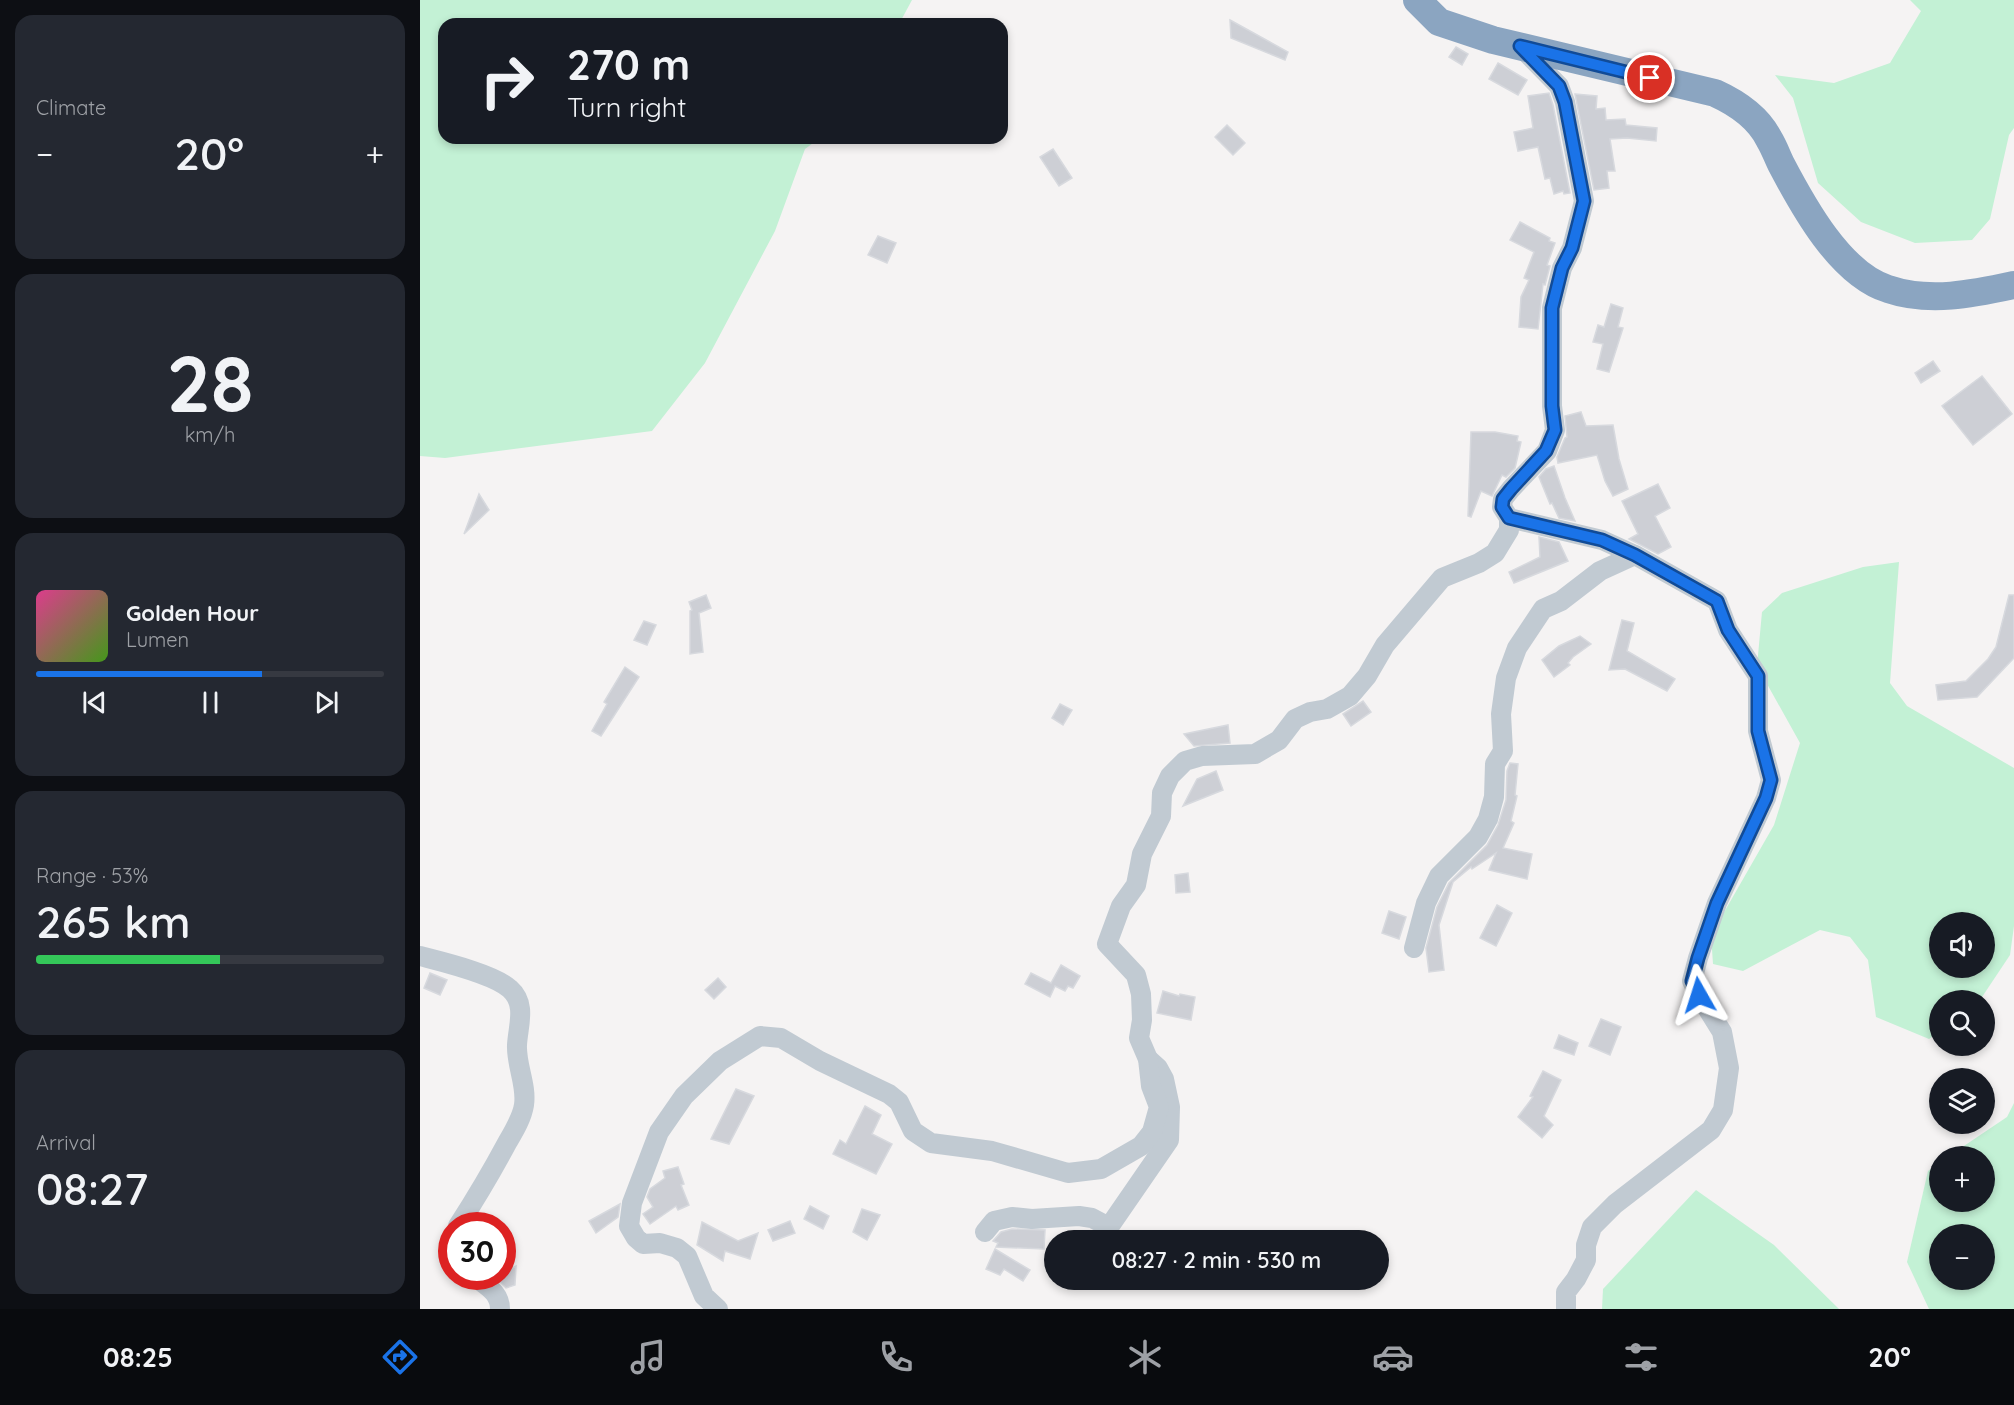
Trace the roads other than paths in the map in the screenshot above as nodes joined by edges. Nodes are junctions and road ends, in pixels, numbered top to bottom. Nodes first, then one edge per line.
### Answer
1 (1417, 0) edge
2 (1520, 46) junction
3 (2014, 285) edge
4 (1509, 518) junction
5 (1635, 555) junction
6 (1414, 948) dead end
7 (420, 956) edge
8 (1148, 1059) junction
9 (467, 1212) edge
10 (985, 1232) dead end
11 (493, 1290) edge
12 (500, 1309) edge
13 (718, 1309) edge
14 (1566, 1309) edge

1 - 2 highway
2 - 3 highway
2 - 4 street
4 - 5 street
4 - 8 street
5 - 6 street
5 - 14 street
7 - 9 street
8 - 10 street
8 - 13 street
11 - 12 street

